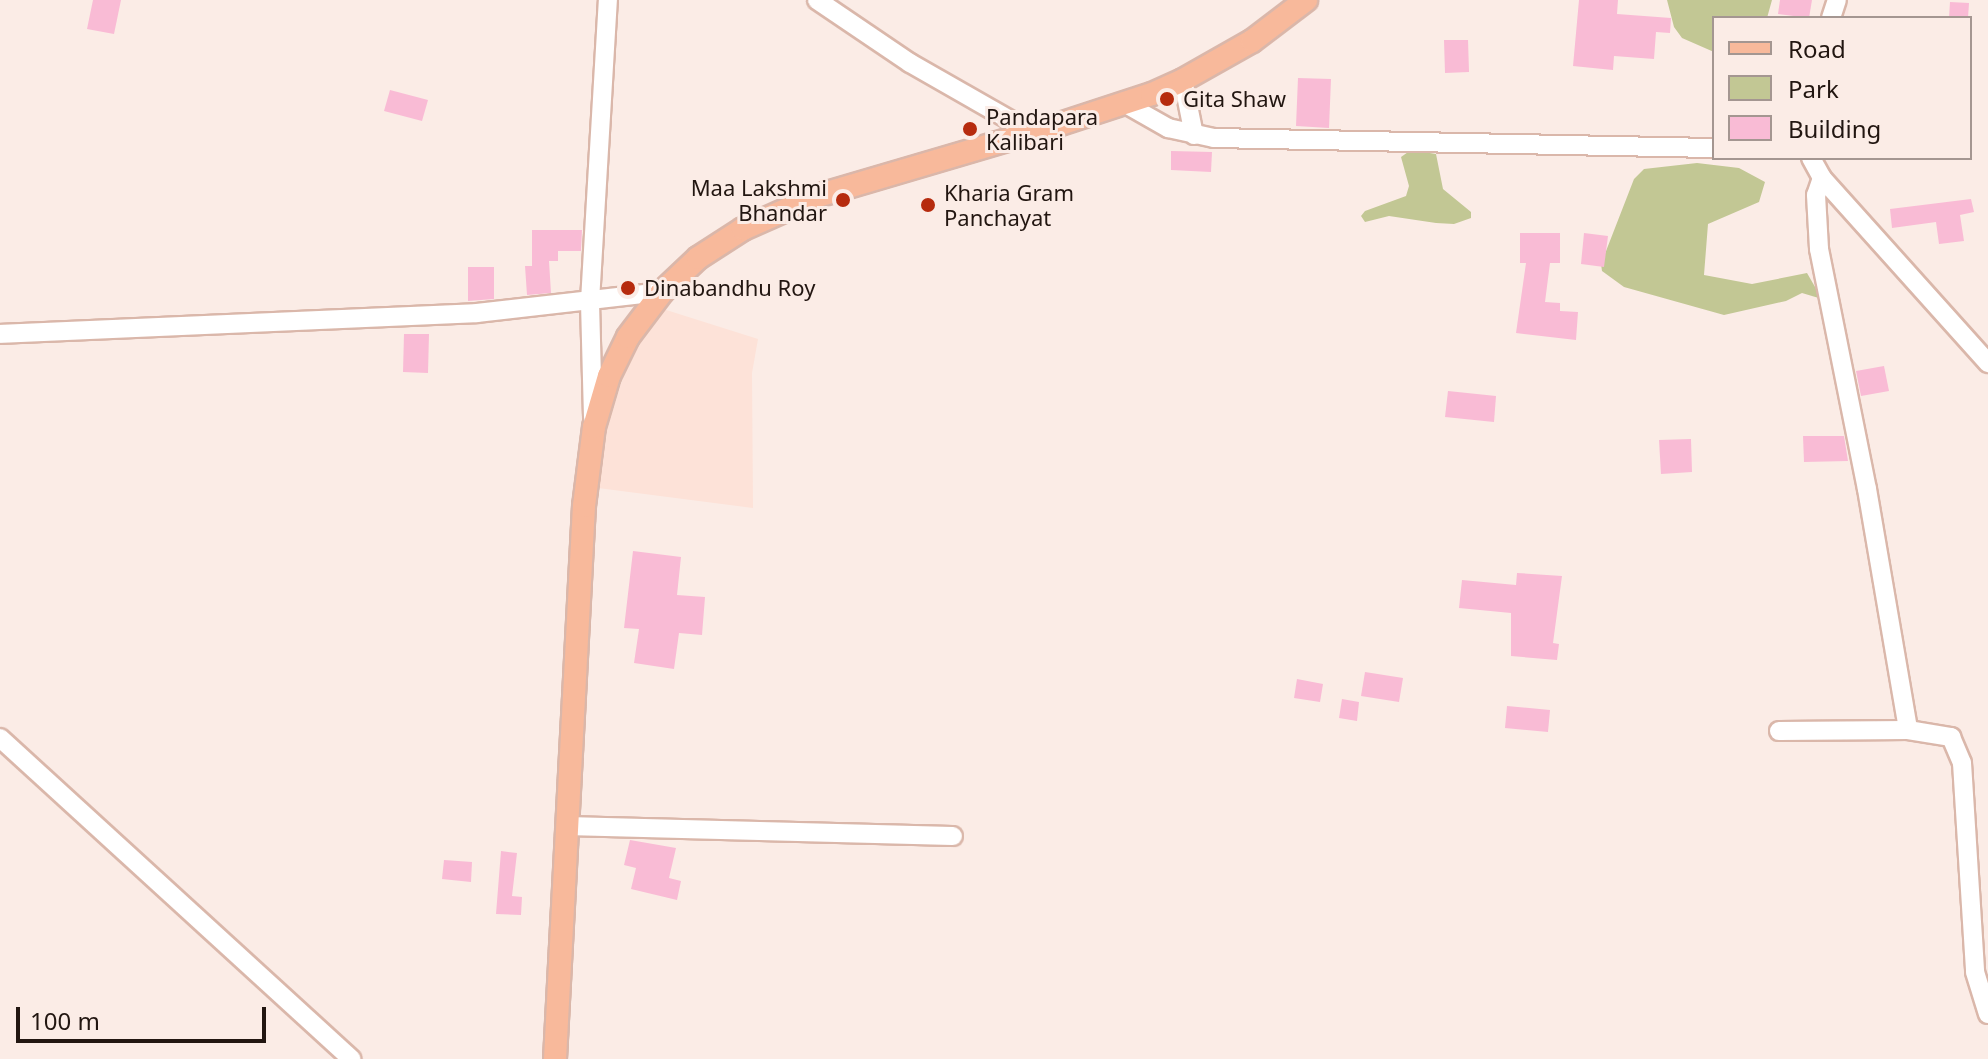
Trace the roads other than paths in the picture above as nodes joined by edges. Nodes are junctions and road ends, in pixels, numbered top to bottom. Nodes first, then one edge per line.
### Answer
1 (608, 0) edge
2 (817, 0) edge
3 (1306, 0) edge
4 (1183, 80) junction
5 (1124, 103) junction
6 (1031, 132) junction
7 (1194, 135) junction
8 (1712, 148) edge
9 (1812, 160) edge
10 (1822, 178) junction
11 (662, 292) junction
12 (590, 301) junction
13 (0, 334) edge
14 (1988, 363) edge
15 (594, 427) junction
16 (1908, 730) junction
17 (1779, 731) dead end
18 (0, 738) edge
19 (566, 826) junction
20 (953, 836) dead end
21 (1988, 1014) edge
22 (351, 1059) edge
23 (555, 1059) edge

1 - 12 street
2 - 6 street
3 - 4 main road
4 - 5 main road
4 - 7 street
5 - 6 main road
5 - 7 street
6 - 11 main road
7 - 8 street
9 - 10 street
10 - 14 street
10 - 16 street
11 - 12 street
11 - 15 main road
12 - 13 street
12 - 15 street
15 - 19 main road
16 - 17 street
16 - 21 street
18 - 22 street
19 - 20 street
19 - 23 main road

